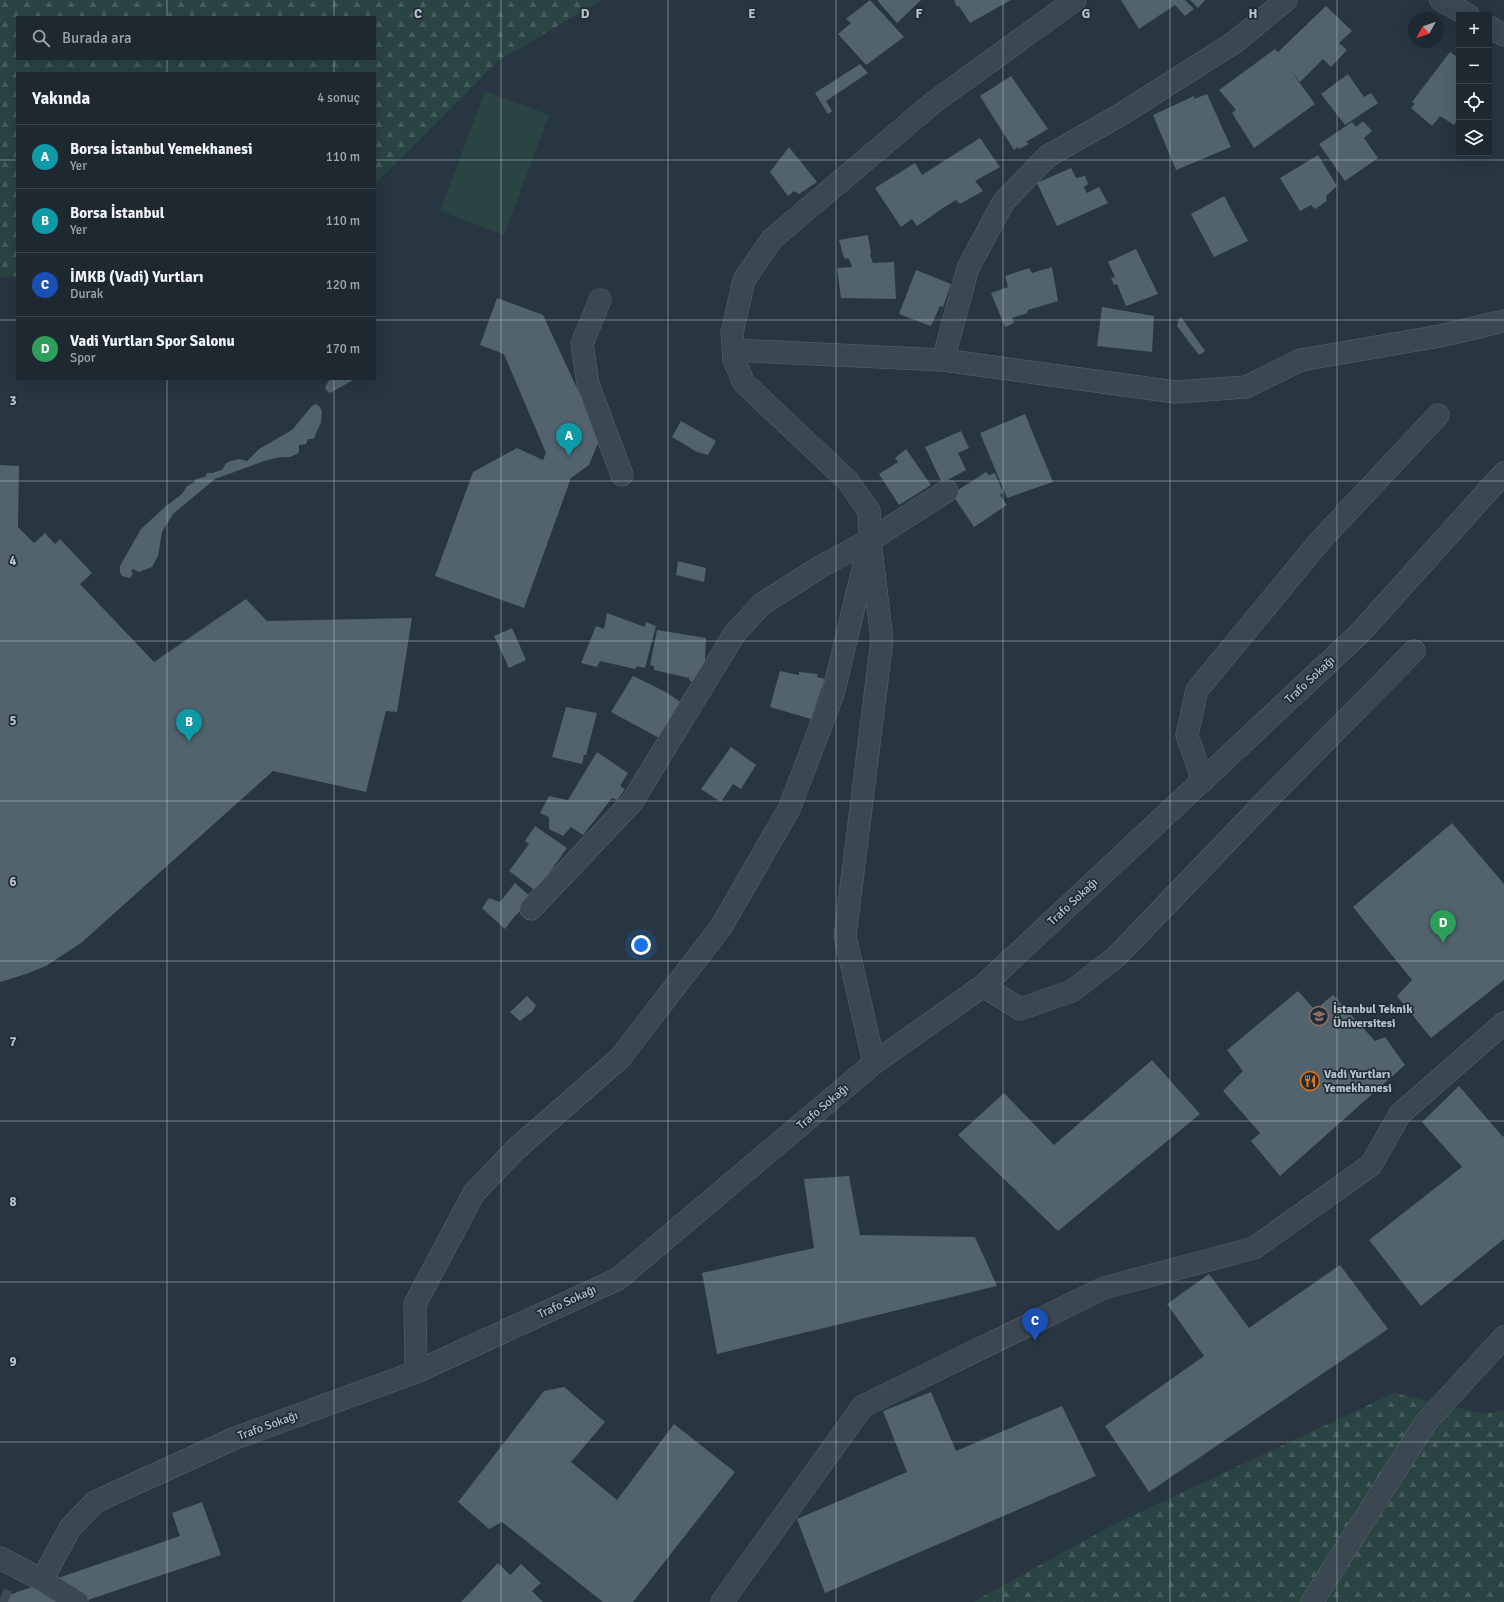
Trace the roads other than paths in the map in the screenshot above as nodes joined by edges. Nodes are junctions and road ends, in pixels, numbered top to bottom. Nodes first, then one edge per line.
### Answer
1 (1075, 0) edge
2 (1286, 0) edge
3 (1441, 0) edge
4 (1463, 12) edge
5 (1492, 28) edge
6 (1504, 34) edge
7 (600, 300) dead end
8 (1504, 321) edge
9 (733, 350) junction
10 (943, 360) junction
11 (1438, 415) dead end
12 (1504, 473) edge
13 (622, 475) dead end
14 (947, 491) dead end
15 (870, 540) junction
16 (1414, 651) dead end
17 (1203, 781) junction
18 (531, 909) dead end
19 (983, 986) junction
20 (1504, 1023) edge
21 (874, 1063) junction
22 (1504, 1337) edge
23 (416, 1372) junction
24 (0, 1558) edge
25 (42, 1580) junction
26 (77, 1602) edge
27 (722, 1602) edge
28 (1312, 1602) edge

1 - 9 street
2 - 10 street
3 - 4 street
5 - 6 street
7 - 13 street
8 - 10 street
9 - 10 street
9 - 15 street
11 - 17 street
12 - 17 street, Trafo Sokağı
14 - 15 street
15 - 18 street
15 - 21 street
15 - 23 street
16 - 19 street
17 - 19 street, Trafo Sokağı
19 - 21 street, Trafo Sokağı
20 - 27 street
21 - 23 street, Trafo Sokağı
22 - 28 street
23 - 25 street, Trafo Sokağı
24 - 25 street
25 - 26 street

